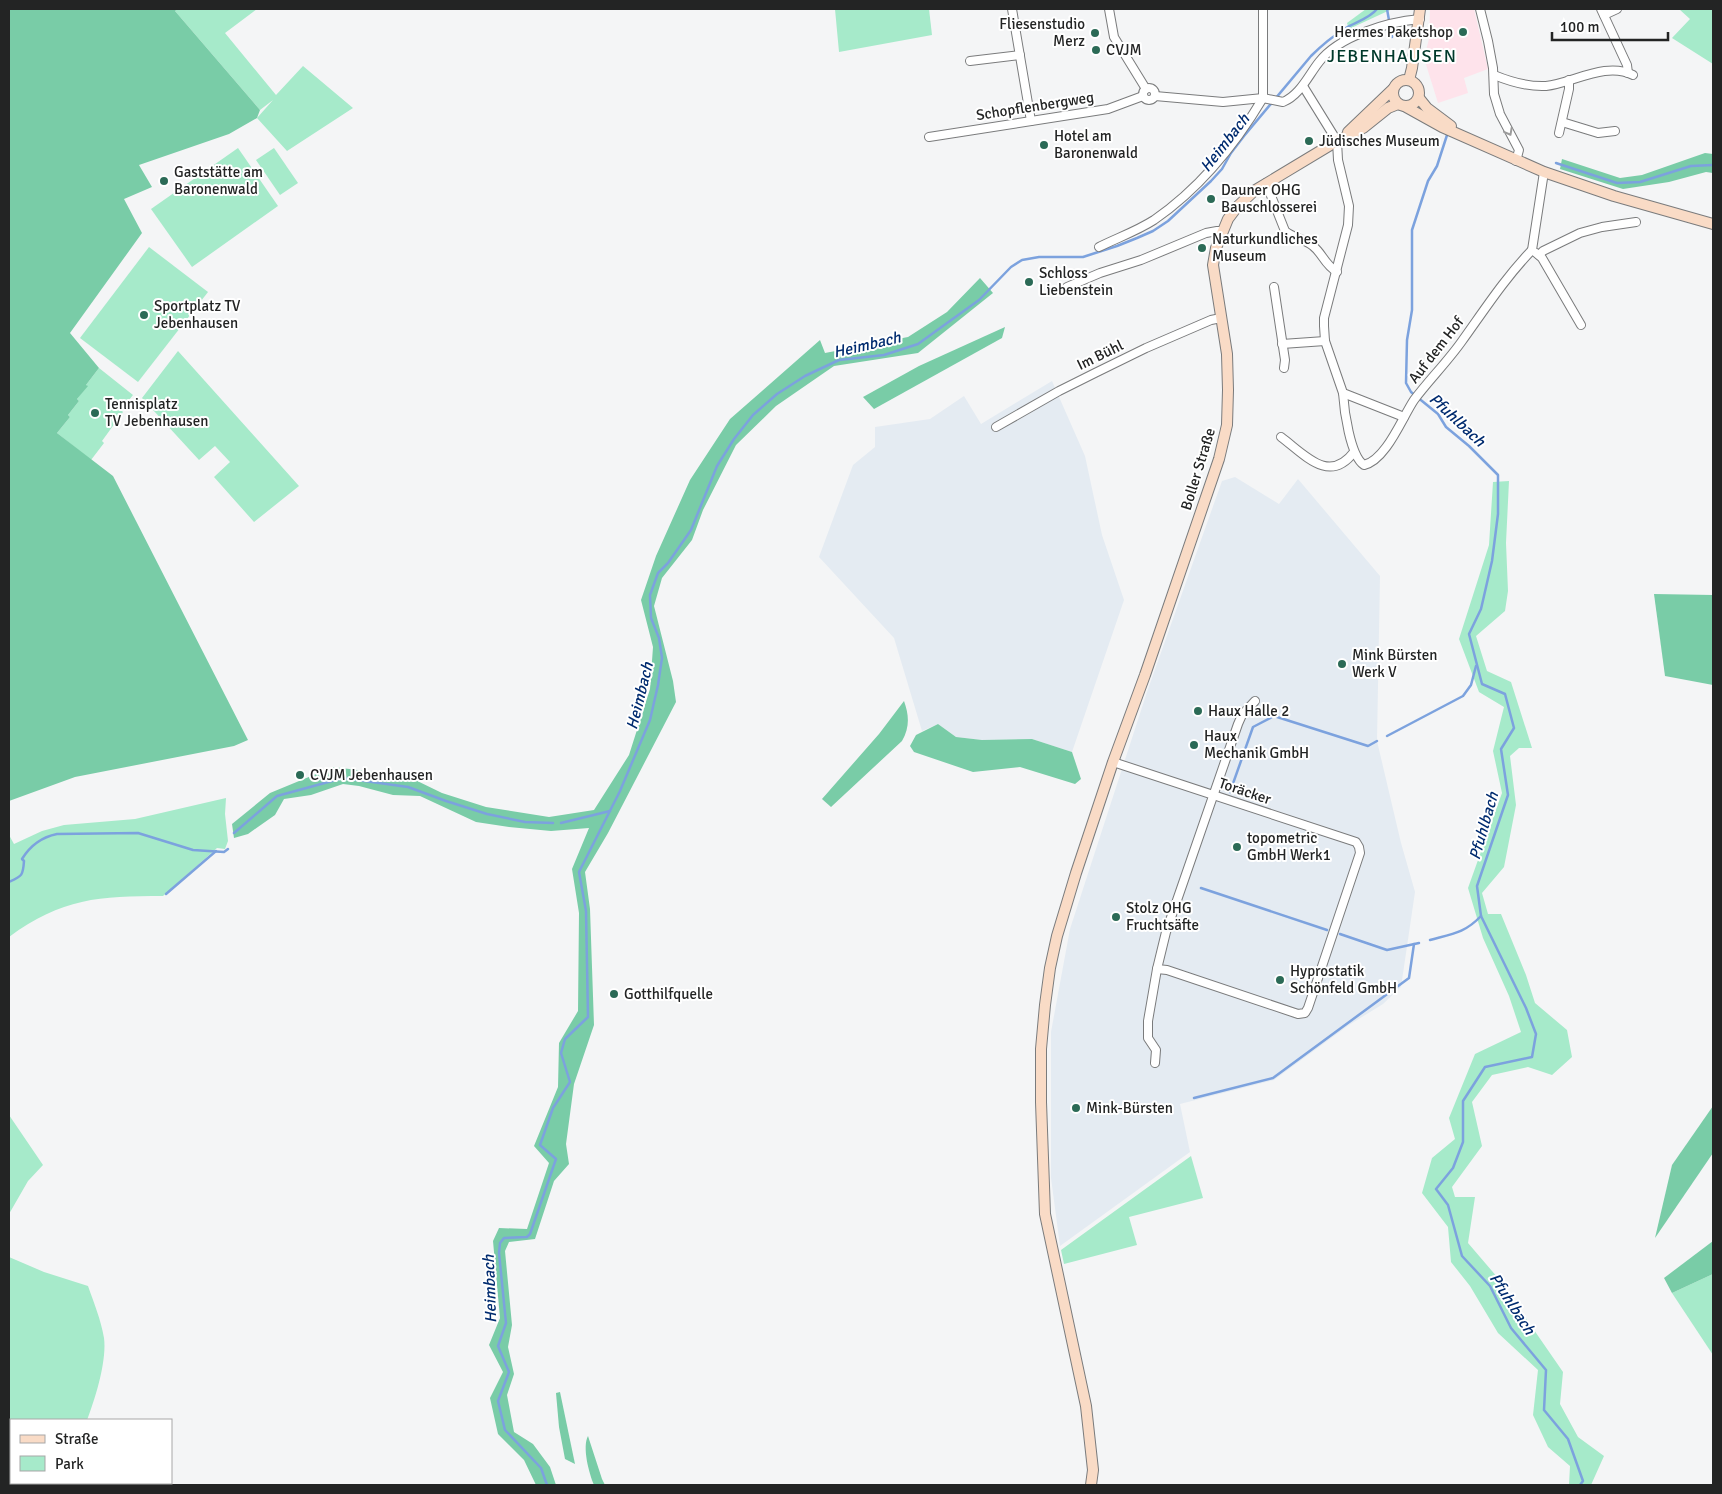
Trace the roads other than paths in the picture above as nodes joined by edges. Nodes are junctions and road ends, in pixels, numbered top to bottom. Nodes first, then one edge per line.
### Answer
1 (1012, 9) edge
2 (1109, 9) edge
3 (1263, 9) edge
4 (1480, 9) edge
5 (1617, 9) edge
6 (1602, 12) edge
7 (1420, 14) edge
8 (1020, 55) junction
9 (970, 61) dead end
10 (1494, 74) junction
11 (1409, 80) junction
12 (1569, 80) junction
13 (1303, 86) junction
14 (1393, 89) junction
15 (1145, 92) junction
16 (1418, 98) junction
17 (1264, 99) junction
18 (1402, 105) junction
19 (1031, 121) junction
20 (1562, 122) junction
21 (1615, 131) dead end
22 (1459, 133) junction
23 (1559, 134) dead end
24 (929, 136) dead end
25 (1337, 141) junction
26 (1516, 161) junction
27 (1544, 172) junction
28 (1266, 183) junction
29 (1636, 222) dead end
30 (1713, 224) edge
31 (1222, 231) junction
32 (1099, 247) dead end
33 (1536, 252) junction
34 (1336, 272) junction
35 (1067, 287) dead end
36 (1274, 287) dead end
37 (1222, 318) junction
38 (1581, 325) dead end
39 (1325, 341) junction
40 (1282, 344) junction
41 (1284, 368) dead end
42 (1344, 393) junction
43 (1404, 417) junction
44 (996, 427) dead end
45 (1280, 436) dead end
46 (1354, 452) junction
47 (1255, 701) dead end
48 (1113, 762) junction
49 (1213, 794) junction
50 (1156, 969) junction
51 (1156, 1064) dead end
52 (1091, 1485) edge

1 - 8 street
2 - 15 street
3 - 17 street
4 - 10 street
5 - 6 street
6 - 12 street
7 - 11 main road
7 - 13 street
8 - 9 street
8 - 19 street
10 - 12 street
10 -> 26 street
11 - 14 main road
11 - 16 main road
12 - 20 street
13 - 17 street
13 - 25 street
14 - 18 main road
14 - 25 main road, Boller Straße
15 - 17 street, Schopflenbergweg
15 - 19 street, Schopflenbergweg
16 - 18 main road
16 - 22 main road
17 - 32 street
18 - 22 main road
18 - 25 main road, Boller Straße
19 - 24 street, Schopflenbergweg
20 - 21 street
20 - 23 street
22 - 26 main road
25 - 28 main road, Boller Straße
25 - 34 street
26 - 27 main road
27 - 30 main road
27 - 33 street
28 - 31 main road, Boller Straße
28 - 34 street
29 - 33 street, Auf dem Hof
31 - 35 street
31 - 37 main road, Boller Straße
33 - 38 street
33 - 43 street, Auf dem Hof
34 - 39 street
36 - 40 street
37 - 44 street, Im Bühl
37 - 48 main road, Boller Straße
39 - 40 street
39 - 42 street
40 - 41 street
42 - 43 street
42 - 46 street
43 - 46 street, Auf dem Hof
45 - 46 street
47 - 49 street
48 - 49 street, Toräcker
48 - 52 main road, Boller Straße
49 - 50 street
49 - 50 street, Toräcker
50 - 51 street

